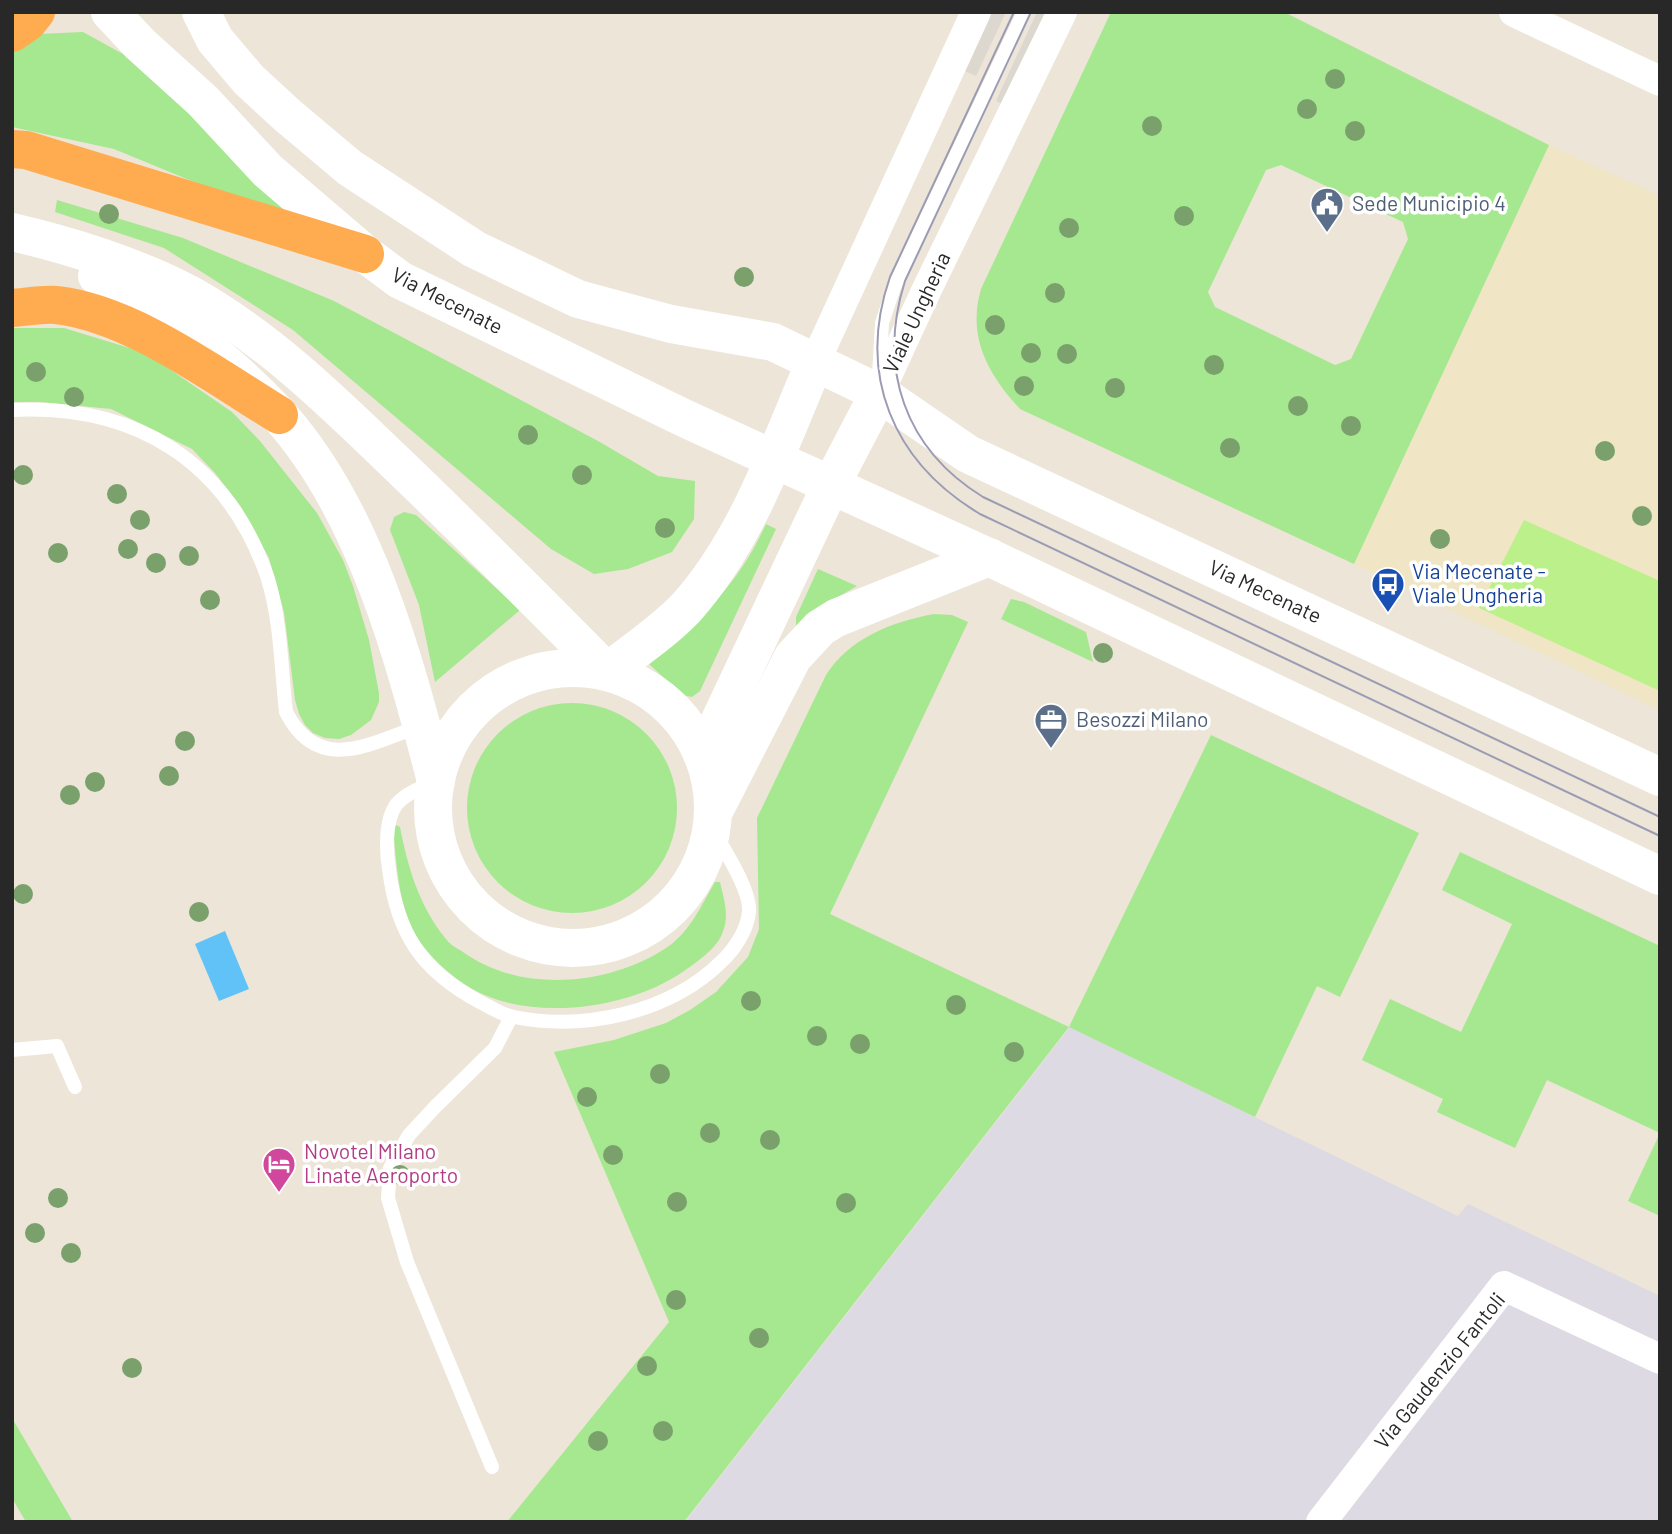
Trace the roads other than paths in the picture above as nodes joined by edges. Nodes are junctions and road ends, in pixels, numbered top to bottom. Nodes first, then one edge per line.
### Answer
1 (36, 12) edge
2 (110, 12) edge
3 (201, 12) edge
4 (976, 12) edge
5 (1024, 12) edge
6 (1062, 12) edge
7 (1514, 12) edge
8 (12, 33) edge
9 (1660, 81) edge
10 (12, 149) edge
11 (19, 233) edge
12 (365, 254) junction
13 (12, 308) edge
14 (815, 362) junction
15 (879, 393) junction
16 (12, 410) edge
17 (279, 415) junction
18 (774, 458) junction
19 (831, 485) junction
20 (989, 557) junction
21 (607, 672) junction
22 (421, 726) junction
23 (703, 756) junction
24 (1660, 777) edge
25 (436, 780) junction
26 (712, 819) junction
27 (1660, 876) edge
28 (511, 1017) junction
29 (12, 1050) edge
30 (75, 1087) dead end
31 (1660, 1359) edge
32 (492, 1467) dead end
33 (1321, 1522) edge

1 - 8 highway
2 - 12 main road, Via Mecenate
3 - 14 main road, Via Mecenate
4 - 14 street
5 - 15 lane, Viale Ungheria
6 - 15 street, Viale Ungheria
7 - 9 street
10 - 12 highway
11 - 17 main road
11 - 21 main road
12 - 18 main road, Via Mecenate
13 - 17 highway
14 - 15 main road, Via Mecenate
14 - 18 main road
15 - 19 main road
15 - 24 main road, Via Mecenate
16 - 22 lane
17 - 22 main road
18 - 19 main road, Via Mecenate
18 - 21 main road
19 - 20 main road, Via Mecenate
19 - 23 main road
20 - 26 main road
20 - 27 main road, Via Mecenate
21 - 23 main road
21 - 25 main road
22 - 25 main road
23 - 26 main road
25 - 26 main road
25 - 28 lane
26 - 28 lane
28 - 32 lane
29 - 30 lane
31 - 33 street, Via Gaudenzio Fantoli

